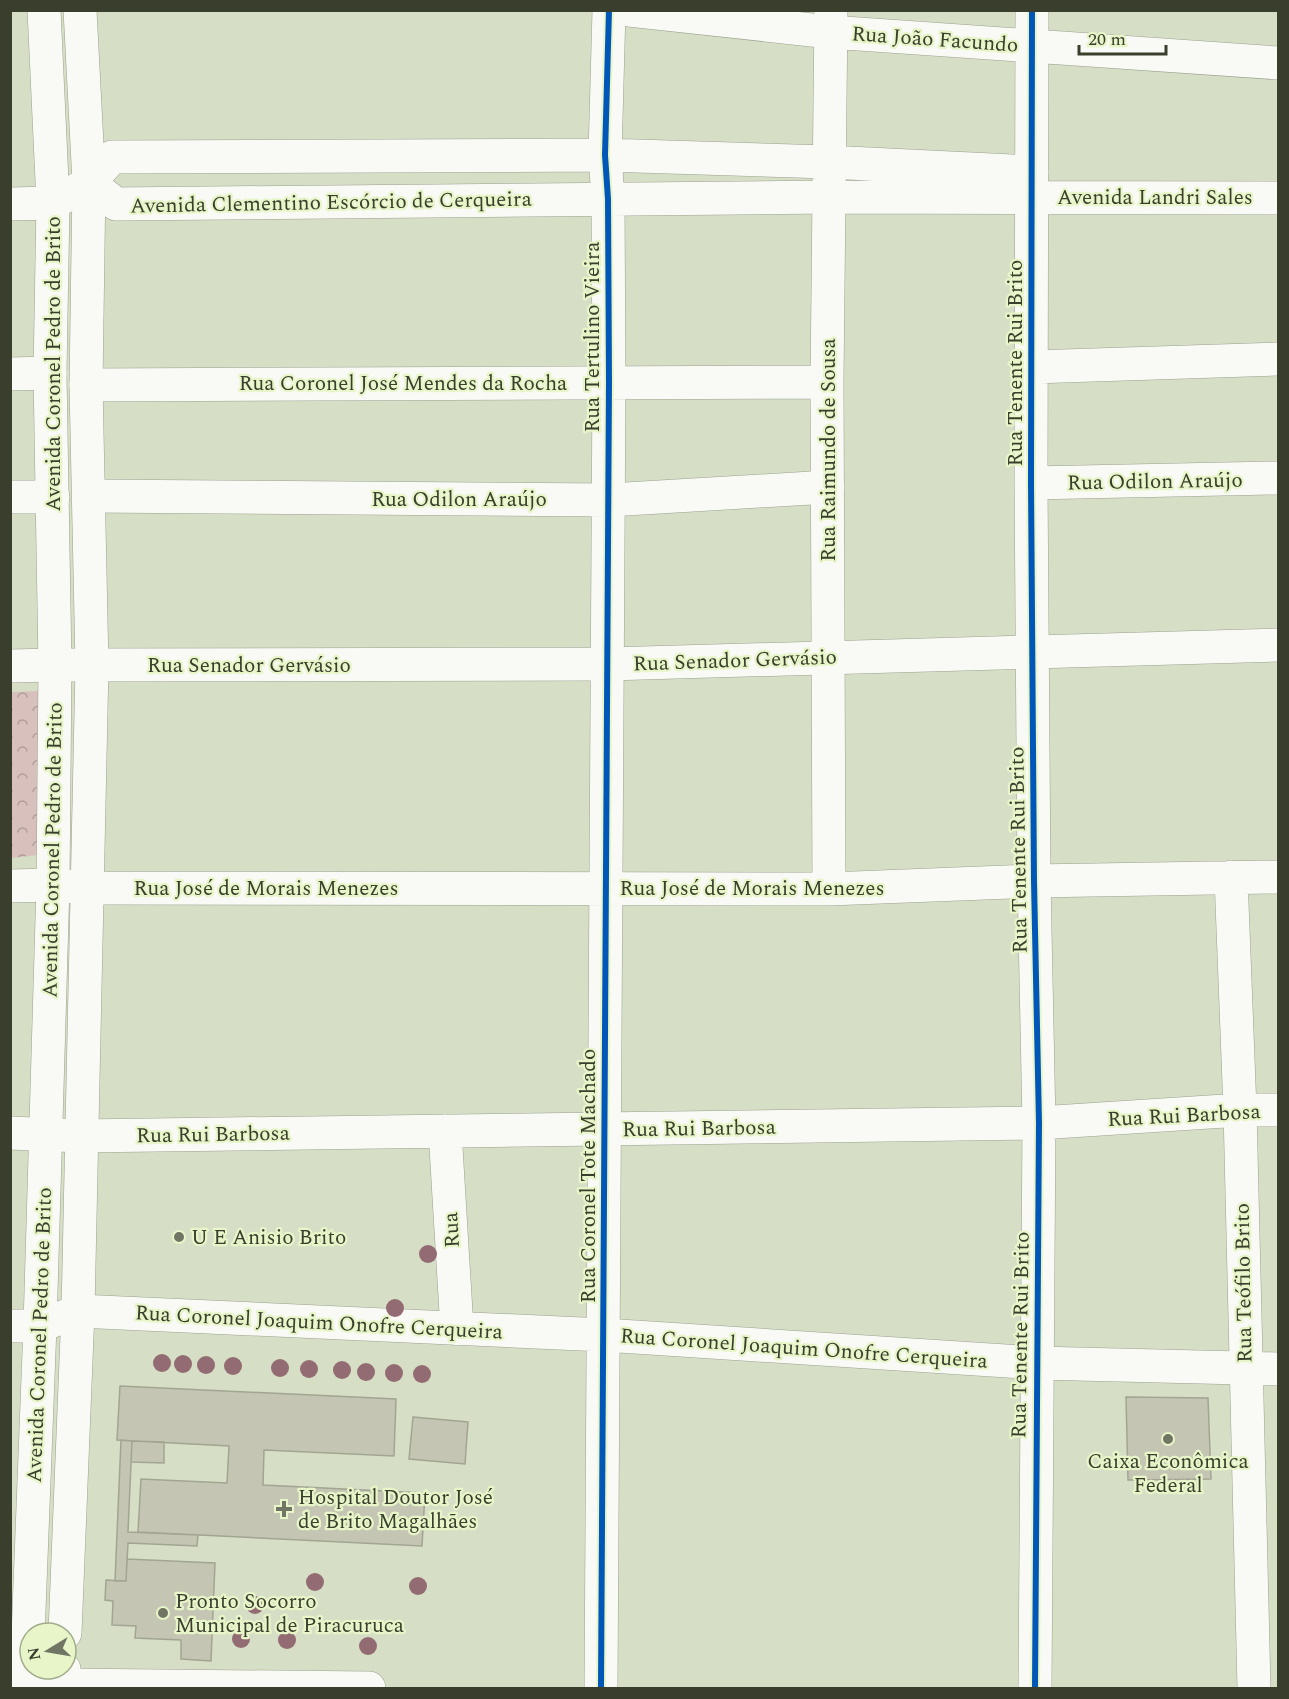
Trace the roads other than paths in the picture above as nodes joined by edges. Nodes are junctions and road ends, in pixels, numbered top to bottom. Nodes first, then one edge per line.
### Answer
1 (44, 10) edge
2 (80, 10) edge
3 (609, 10) edge
4 (629, 10) edge
5 (1032, 10) edge
6 (830, 21) edge
7 (1033, 46) junction
8 (1278, 63) edge
9 (604, 155) junction
10 (828, 162) junction
11 (89, 183) junction
12 (1032, 184) junction
13 (829, 197) junction
14 (1278, 198) edge
15 (608, 199) junction
16 (52, 203) junction
17 (10, 204) edge
18 (1278, 359) edge
19 (1032, 367) junction
20 (50, 373) junction
21 (10, 374) edge
22 (609, 381) junction
23 (827, 382) junction
24 (86, 385) junction
25 (1278, 478) edge
26 (1031, 483) junction
27 (828, 487) junction
28 (89, 496) junction
29 (53, 497) junction
30 (10, 498) edge
31 (609, 500) junction
32 (1278, 645) edge
33 (1032, 651) junction
34 (829, 658) junction
35 (608, 664) junction
36 (55, 665) junction
37 (10, 666) edge
38 (92, 666) junction
39 (1231, 877) junction
40 (1278, 877) edge
41 (1034, 881) junction
42 (10, 885) edge
43 (53, 885) junction
44 (88, 888) junction
45 (606, 889) junction
46 (829, 889) junction
47 (1240, 1110) junction
48 (1278, 1110) edge
49 (1039, 1123) junction
50 (605, 1129) junction
51 (445, 1131) junction
52 (10, 1133) edge
53 (46, 1133) junction
54 (81, 1136) junction
55 (78, 1311) junction
56 (25, 1326) edge
57 (457, 1329) junction
58 (604, 1335) junction
59 (1036, 1363) junction
60 (1245, 1368) junction
61 (1278, 1369) edge
62 (65, 1621) edge
63 (64, 1681) edge
64 (10, 1688) edge
65 (19, 1689) edge
66 (26, 1689) edge
67 (369, 1689) edge
68 (601, 1689) edge
69 (1035, 1689) edge
70 (1254, 1689) edge

1 - 16 street, Avenida Coronel Pedro de Brito
2 - 11 street, Avenida Coronel Pedro de Brito
3 - 9 street, Rua Tertulino Vieira
4 - 6 street, Rua João Facundo
5 - 7 street, Rua Tenente Rui Brito
6 - 7 street, Rua João Facundo
6 - 10 street, Rua Raimundo de Sousa
7 - 8 street, Rua João Facundo
7 - 12 street, Rua Tenente Rui Brito
9 - 10 street, Avenida Clementino Escórcio de Cerqueira
9 - 11 street, Avenida Clementino Escórcio de Cerqueira
9 - 15 street, Rua Tertulino Vieira
10 - 12 street, Avenida Clementino Escórcio de Cerqueira
10 - 13 street, Rua Raimundo de Sousa
11 - 15 street, Avenida Clementino Escórcio de Cerqueira
11 - 16 street
11 - 24 street, Avenida Coronel Pedro de Brito
12 - 13 street, Avenida Clementino Escórcio de Cerqueira
12 - 14 street, Avenida Landri Sales
12 - 19 street, Rua Tenente Rui Brito
13 - 15 street, Avenida Clementino Escórcio de Cerqueira
13 - 23 street, Rua Raimundo de Sousa
15 - 22 street, Rua Tertulino Vieira
16 - 17 street
16 - 20 street, Avenida Coronel Pedro de Brito
18 - 19 street
19 - 26 street, Rua Tenente Rui Brito
20 - 21 street
20 - 29 street, Avenida Coronel Pedro de Brito
22 - 23 street, Rua Coronel José Mendes da Rocha
22 - 24 street, Rua Coronel José Mendes da Rocha
22 - 31 street, Rua Tertulino Vieira
23 - 27 street, Rua Raimundo de Sousa
24 - 28 street, Avenida Coronel Pedro de Brito
25 - 26 street, Rua Odilon Araújo
26 - 33 street, Rua Tenente Rui Brito
27 - 31 street, Rua Odilon Araújo
27 - 34 street, Rua Raimundo de Sousa
28 - 31 street, Rua Odilon Araújo
28 - 38 street, Avenida Coronel Pedro de Brito
29 - 30 street
29 - 36 street, Avenida Coronel Pedro de Brito
31 - 35 street, Rua Tertulino Vieira
32 - 33 street, Rua Senador Gervásio
33 - 34 street, Rua Senador Gervásio
33 - 41 street, Rua Tenente Rui Brito
34 - 35 street, Rua Senador Gervásio
34 - 46 street, Rua Raimundo de Sousa
35 - 38 street, Rua Senador Gervásio
35 - 45 street, Rua Coronel Tote Machado
36 - 37 street, Rua Senador Gervásio
36 - 38 street, Rua Senador Gervásio
36 - 43 street, Avenida Coronel Pedro de Brito
38 - 44 street, Avenida Coronel Pedro de Brito
39 - 40 street, Rua José de Morais Menezes
39 - 41 street, Rua José de Morais Menezes
39 - 47 street, Rua Teófilo Brito
41 - 46 street, Rua José de Morais Menezes
41 - 49 street, Rua Tenente Rui Brito
42 - 43 street, Rua José de Morais Menezes
43 - 44 street, Rua José de Morais Menezes
43 - 53 street, Avenida Coronel Pedro de Brito
44 - 45 street, Rua José de Morais Menezes
44 - 54 street, Avenida Coronel Pedro de Brito
45 - 46 street, Rua José de Morais Menezes
45 - 50 street, Rua Coronel Tote Machado
47 - 48 street, Rua Rui Barbosa
47 - 49 street, Rua Rui Barbosa
47 - 60 street, Rua Teófilo Brito
49 - 50 street, Rua Rui Barbosa
49 - 59 street, Rua Tenente Rui Brito
50 - 51 street, Rua Rui Barbosa
50 - 58 street, Rua Coronel Tote Machado
51 - 54 street, Rua Rui Barbosa
51 - 57 street, Rua
52 - 53 street, Rua Rui Barbosa
53 - 54 street, Rua Rui Barbosa
53 - 56 street, Avenida Coronel Pedro de Brito
54 - 55 street, Avenida Coronel Pedro de Brito
55 - 56 street
55 - 57 street, Rua Coronel Joaquim Onofre Cerqueira
55 - 62 street, Avenida Coronel Pedro de Brito
56 - 66 street, Avenida Coronel Pedro de Brito
57 - 58 street, Rua Coronel Joaquim Onofre Cerqueira
58 - 59 street, Rua Coronel Joaquim Onofre Cerqueira
58 - 68 street, Rua Coronel Tote Machado
59 - 60 street, Rua Coronel Joaquim Onofre Cerqueira
59 - 69 street, Rua Tenente Rui Brito
60 - 61 street, Rua Coronel Joaquim Onofre Cerqueira
60 - 70 street, Rua Teófilo Brito
63 - 66 street
63 - 67 street
64 - 65 street

